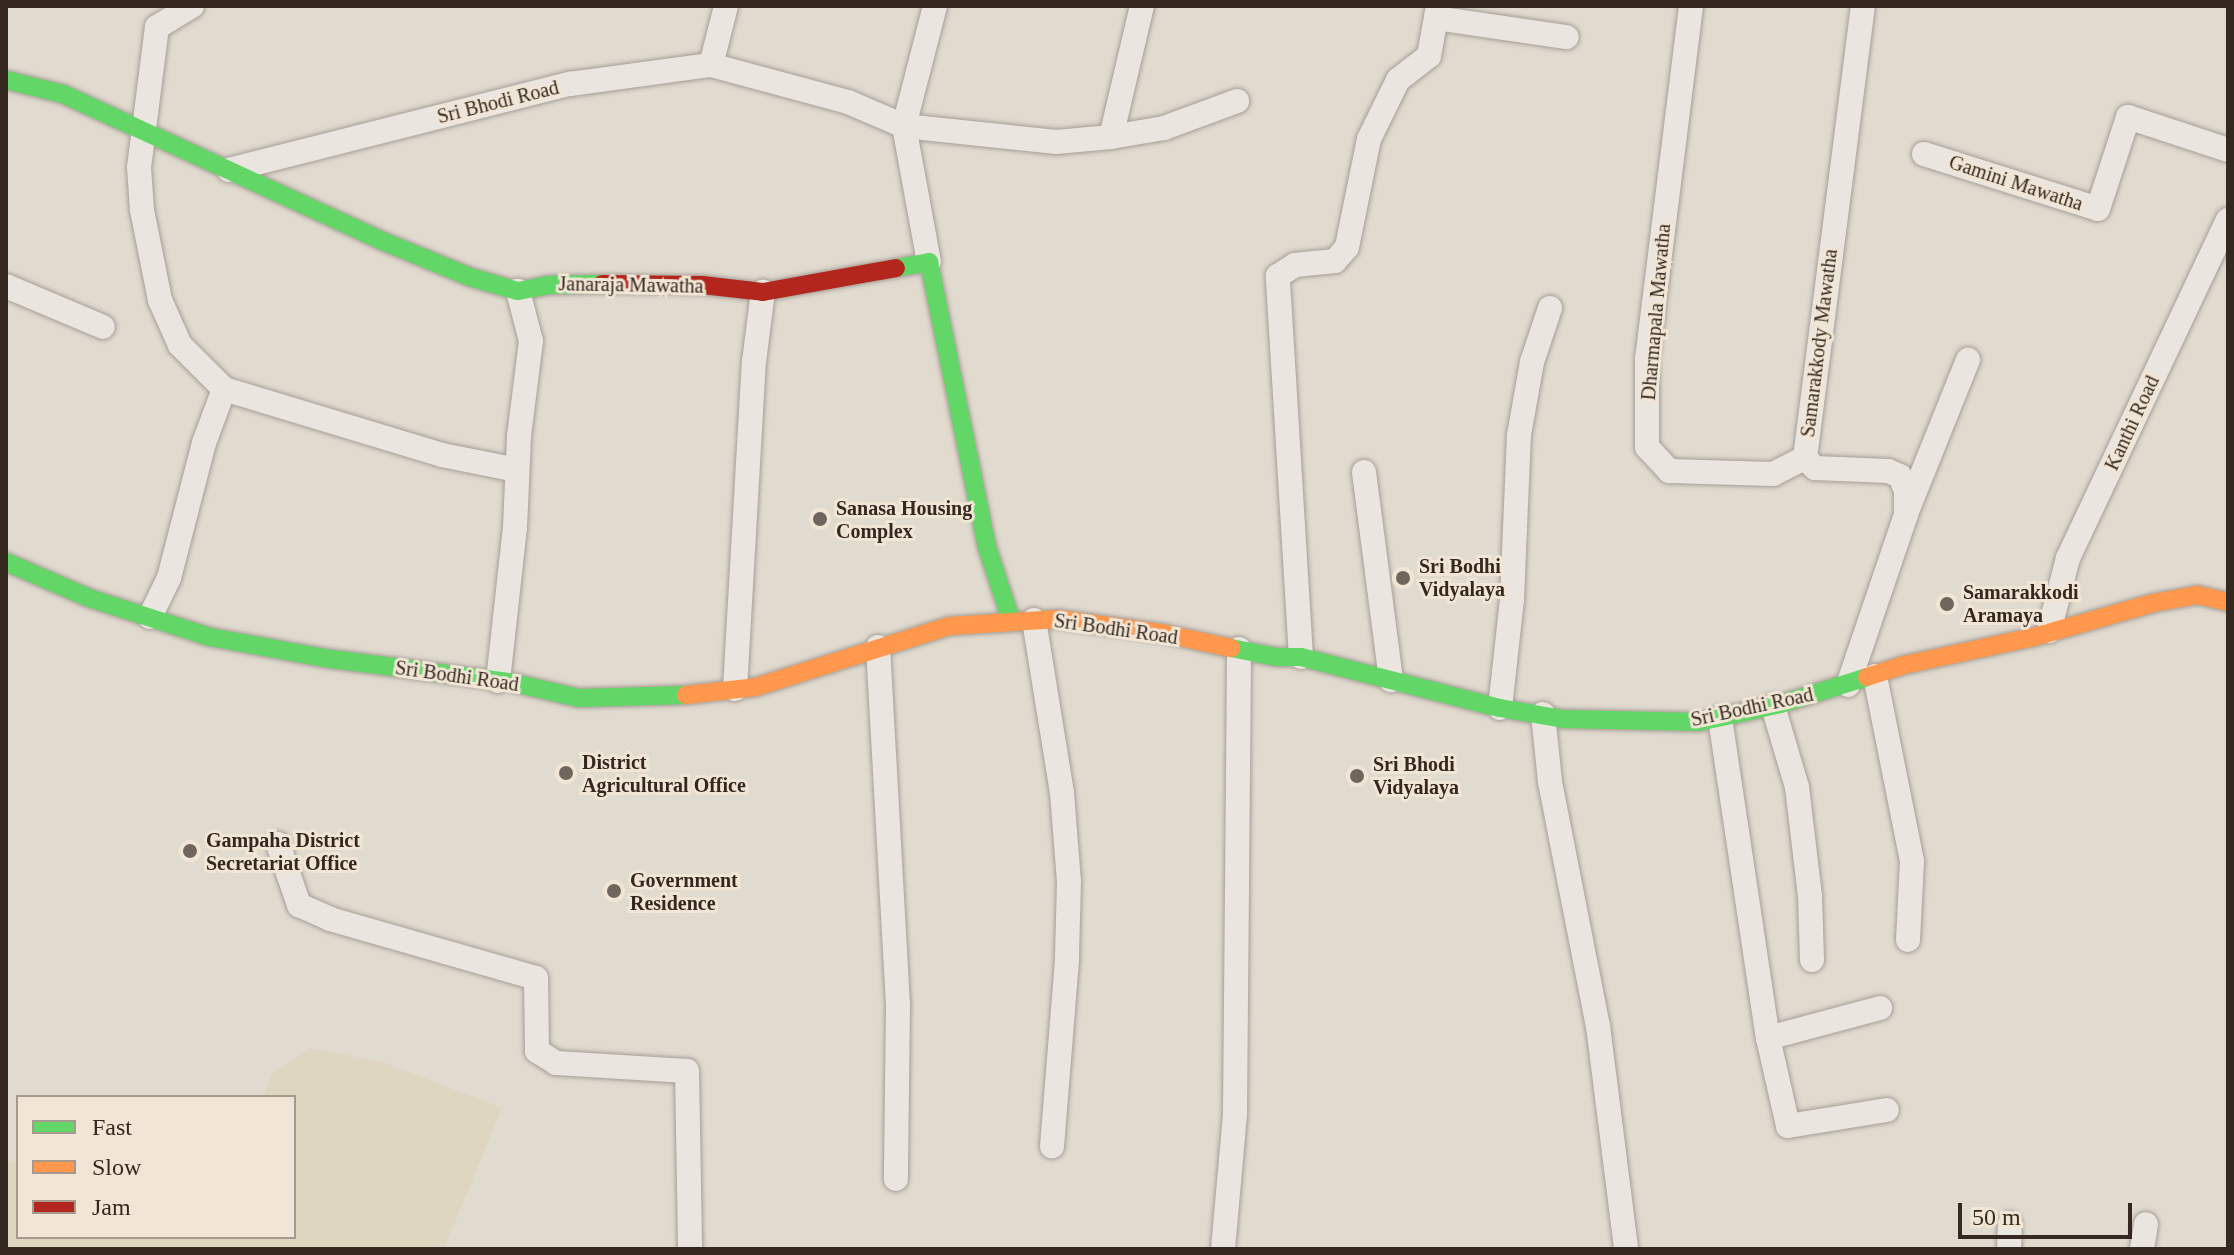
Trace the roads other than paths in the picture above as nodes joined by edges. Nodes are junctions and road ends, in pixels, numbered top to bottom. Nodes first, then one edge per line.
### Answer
1 (192, 6) edge
2 (726, 6) edge
3 (935, 6) edge
4 (1142, 6) edge
5 (1691, 6) edge
6 (1863, 6) edge
7 (1437, 12) edge
8 (1567, 37) dead end
9 (711, 65) junction
10 (6, 80) edge
11 (1237, 101) dead end
12 (904, 126) junction
13 (144, 128) junction
14 (1111, 137) junction
15 (2228, 150) edge
16 (1924, 154) dead end
17 (229, 170) junction
18 (2228, 220) edge
19 (929, 262) junction
20 (6, 286) edge
21 (518, 291) junction
22 (763, 292) junction
23 (1550, 308) dead end
24 (103, 327) dead end
25 (1968, 360) dead end
26 (224, 389) junction
27 (1805, 458) junction
28 (517, 470) junction
29 (1364, 472) dead end
30 (1906, 515) junction
31 (6, 562) edge
32 (2228, 602) edge
33 (150, 617) junction
34 (1022, 620) junction
35 (2049, 631) junction
36 (878, 647) junction
37 (1239, 649) junction
38 (1301, 657) junction
39 (1875, 676) junction
40 (1391, 680) junction
41 (498, 681) junction
42 (1848, 685) junction
43 (735, 689) junction
44 (1773, 706) junction
45 (1500, 708) junction
46 (1543, 714) junction
47 (1720, 718) junction
48 (278, 844) dead end
49 (1908, 940) dead end
50 (1812, 960) dead end
51 (1880, 1008) dead end
52 (1768, 1038) junction
53 (1887, 1110) dead end
54 (1052, 1146) dead end
55 (896, 1179) dead end
56 (2010, 1224) dead end
57 (2146, 1224) dead end
58 (690, 1249) edge
59 (1223, 1249) edge
60 (1626, 1249) edge
61 (2009, 1249) edge
62 (2142, 1249) edge

1 - 13 street
2 - 9 street
3 - 12 street
4 - 14 street
5 - 27 street, Dharmapala Mawatha
6 - 27 street, Samarakkody Mawatha
7 - 8 street
7 - 38 street
9 - 12 street
9 - 17 street, Sri Bhodi Road
10 - 13 street, Janaraja Mawatha
11 - 14 street
12 - 14 street
12 - 19 street
13 - 17 street, Janaraja Mawatha
13 - 26 street
15 - 16 street, Gamini Mawatha
17 - 21 street, Janaraja Mawatha
18 - 35 street, Kanthi Road
19 - 22 street, Janaraja Mawatha
19 - 34 street
20 - 24 street
21 - 22 street, Janaraja Mawatha
21 - 28 street
22 - 43 street
23 - 45 street
25 - 30 street
26 - 28 street
26 - 33 street
27 - 30 street, Samarakkody Mawatha
28 - 41 street
29 - 40 street
30 - 42 street, Samarakkody Mawatha
31 - 33 street, Sri Bodhi Road
32 - 35 street, Sri Bodhi Road
33 - 41 street, Sri Bodhi Road
34 - 36 street, Sri Bodhi Road
34 - 37 street, Sri Bodhi Road
34 - 54 street
35 - 39 street, Sri Bodhi Road
36 - 43 street, Sri Bodhi Road
36 - 55 street
37 - 38 street, Sri Bodhi Road
37 - 59 street
38 - 40 street, Sri Bodhi Road
39 - 42 street, Sri Bodhi Road
39 - 49 street
40 - 45 street, Sri Bodhi Road
41 - 43 street, Sri Bodhi Road
42 - 44 street, Sri Bodhi Road
44 - 47 street, Sri Bodhi Road
44 - 50 street
45 - 46 street, Sri Bodhi Road
46 - 47 street, Sri Bodhi Road
46 - 60 street
47 - 52 street
48 - 58 street
51 - 52 street
52 - 53 street
56 - 61 street
57 - 62 street

